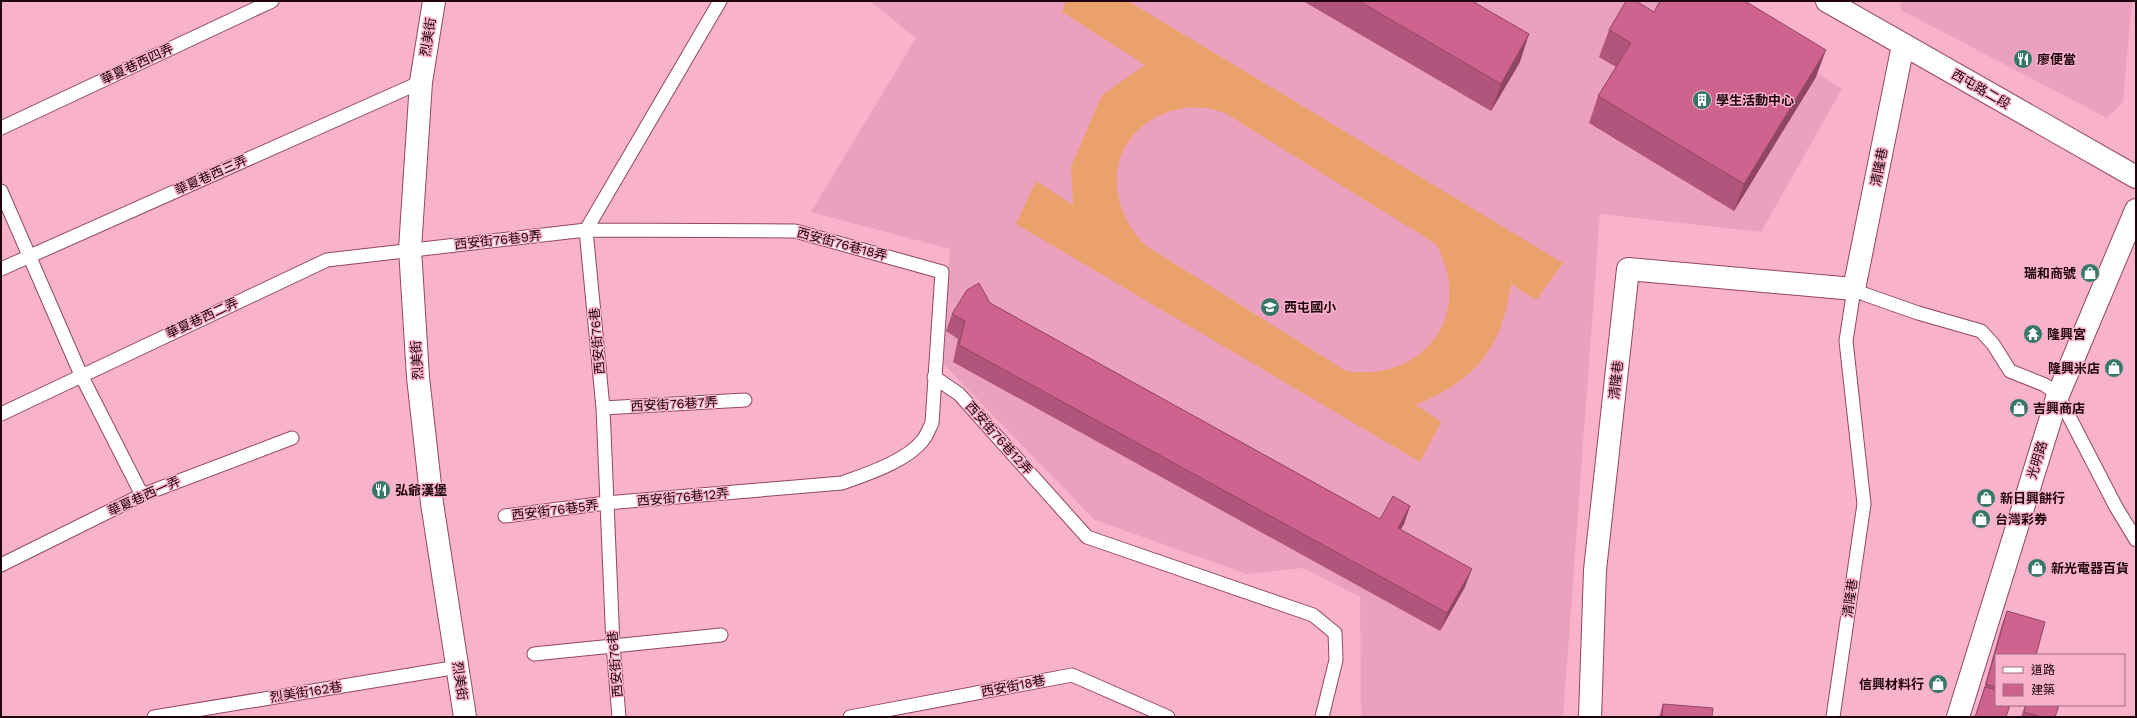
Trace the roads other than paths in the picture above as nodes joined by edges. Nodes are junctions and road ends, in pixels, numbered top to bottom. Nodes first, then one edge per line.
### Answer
1 (272, 1) edge
2 (434, 1) edge
3 (720, 1) edge
4 (1827, 1) edge
5 (1903, 45) junction
6 (421, 82) junction
7 (1, 128) edge
8 (2136, 177) edge
9 (1, 192) edge
10 (2136, 210) edge
11 (586, 230) junction
12 (410, 249) junction
13 (30, 256) junction
14 (1, 269) edge
15 (1854, 289) junction
16 (81, 375) junction
17 (934, 377) junction
18 (2058, 395) junction
19 (745, 400) dead end
20 (603, 408) junction
21 (1, 414) edge
22 (292, 438) dead end
23 (142, 495) junction
24 (606, 503) junction
25 (505, 516) dead end
26 (2136, 540) edge
27 (1, 566) edge
28 (720, 635) dead end
29 (612, 645) junction
30 (534, 654) dead end
31 (458, 667) junction
32 (154, 717) edge
33 (465, 717) edge
34 (619, 717) edge
35 (850, 717) edge
36 (1168, 717) edge
37 (1322, 717) edge
38 (1590, 717) edge
39 (1833, 717) edge
40 (1958, 717) edge

1 - 7 lane, 華夏巷西四弄
2 - 6 street, 烈美街
3 - 11 lane
4 - 5 street, 西屯路二段
5 - 8 street, 西屯路二段
5 - 15 street, 清隆巷
6 - 12 street, 烈美街
6 - 13 lane, 華夏巷西三弄
9 - 13 lane
10 - 18 street, 光明路
11 - 12 lane, 西安街76巷9弄
11 - 17 lane, 西安街76巷18弄
11 - 20 lane, 西安街76巷
12 - 16 lane, 華夏巷西二弄
12 - 31 street, 烈美街
13 - 14 lane, 華夏巷西三弄
13 - 16 lane
15 - 18 lane
15 - 38 street, 清隆巷
15 - 39 lane, 清隆巷
16 - 21 lane, 華夏巷西二弄
16 - 23 lane
17 - 24 lane, 西安街76巷12弄
17 - 37 lane, 西安街76巷12弄
18 - 26 lane
18 - 40 street, 光明路
19 - 20 lane, 西安街76巷7弄
20 - 24 lane, 西安街76巷
22 - 23 lane, 華夏巷西一弄
23 - 27 lane, 華夏巷西一弄
24 - 25 lane, 西安街76巷5弄
24 - 29 lane, 西安街76巷
28 - 29 lane
29 - 30 lane
29 - 34 lane, 西安街76巷
31 - 32 lane, 烈美街162巷
31 - 33 street, 烈美街
35 - 36 lane, 西安街18巷

